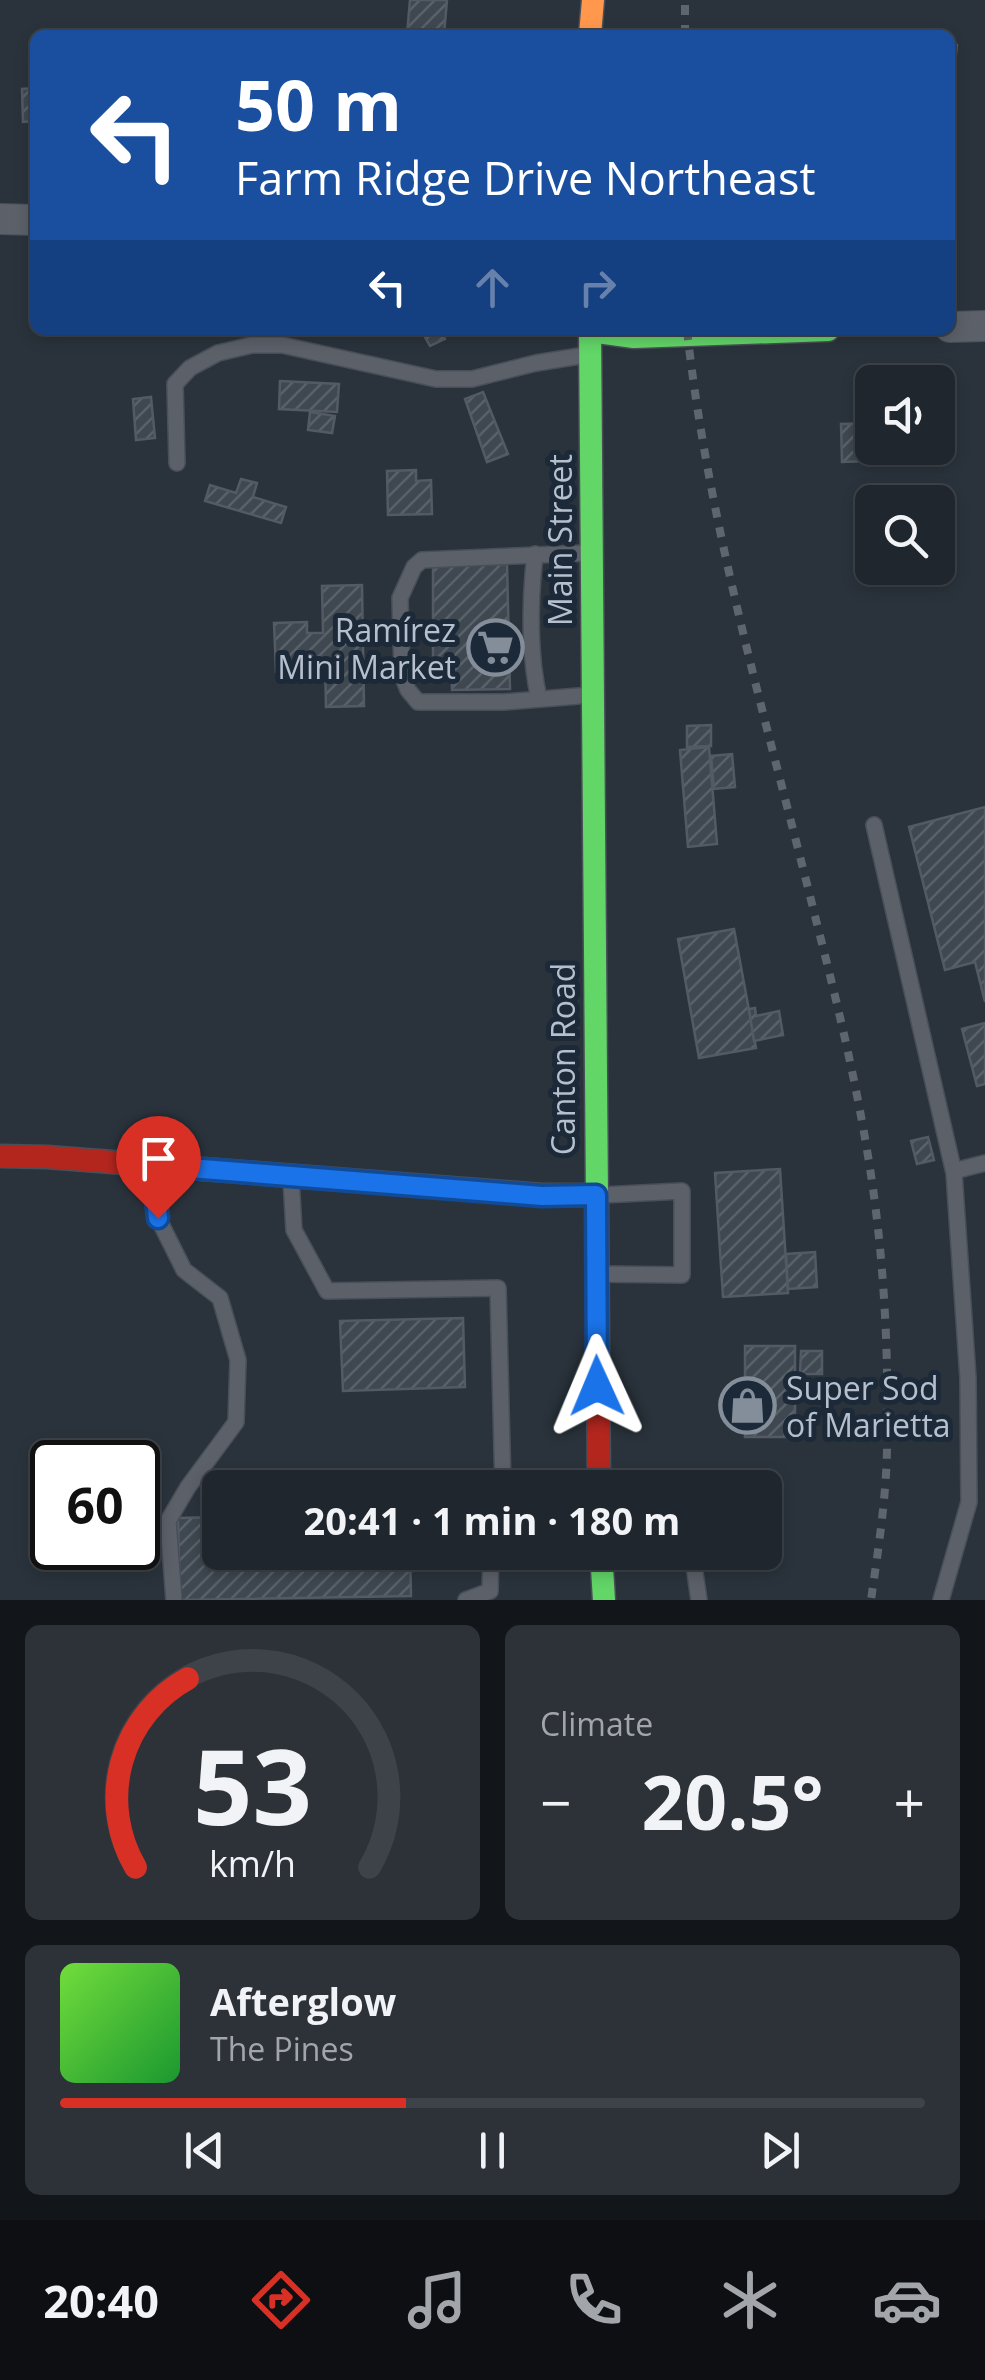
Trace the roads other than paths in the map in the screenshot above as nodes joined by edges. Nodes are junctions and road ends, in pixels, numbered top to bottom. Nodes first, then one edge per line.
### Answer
1 (594, 0) edge
2 (591, 30) edge
3 (0, 218) edge
4 (30, 220) edge
5 (985, 326) edge
6 (955, 327) edge
7 (689, 335) edge
8 (590, 339) edge
9 (177, 463) dead end
10 (592, 553) junction
11 (536, 554) junction
12 (592, 694) junction
13 (539, 698) junction
14 (592, 750) joint
15 (874, 826) dead end
16 (0, 1156) edge
17 (985, 1163) edge
18 (152, 1165) junction
19 (954, 1170) junction
20 (291, 1176) junction
21 (596, 1195) junction
22 (596, 1274) junction
23 (505, 1470) edge
24 (599, 1470) edge
25 (491, 1570) edge
26 (602, 1570) edge
27 (695, 1570) edge
28 (174, 1600) edge
29 (466, 1600) edge
30 (604, 1600) edge
31 (699, 1600) edge
32 (941, 1600) edge

1 - 2 main road
3 - 4 street
5 - 6 street
7 - 8 main road
8 - 9 lane
8 - 10 main road, Main Street
10 - 11 lane
10 - 12 main road, Main Street
11 - 13 lane
11 - 13 lane
12 - 13 lane
12 - 14 main road, Main Street
14 - 21 main road, Canton Road
15 - 19 lane
16 - 18 main road
17 - 19 lane
18 - 20 main road
18 - 28 lane
19 - 32 lane
20 - 21 main road
20 - 23 lane
21 - 22 main road, Canton Road
21 - 22 lane
22 - 24 main road, Canton Road
25 - 29 lane
26 - 30 main road
27 - 31 lane

